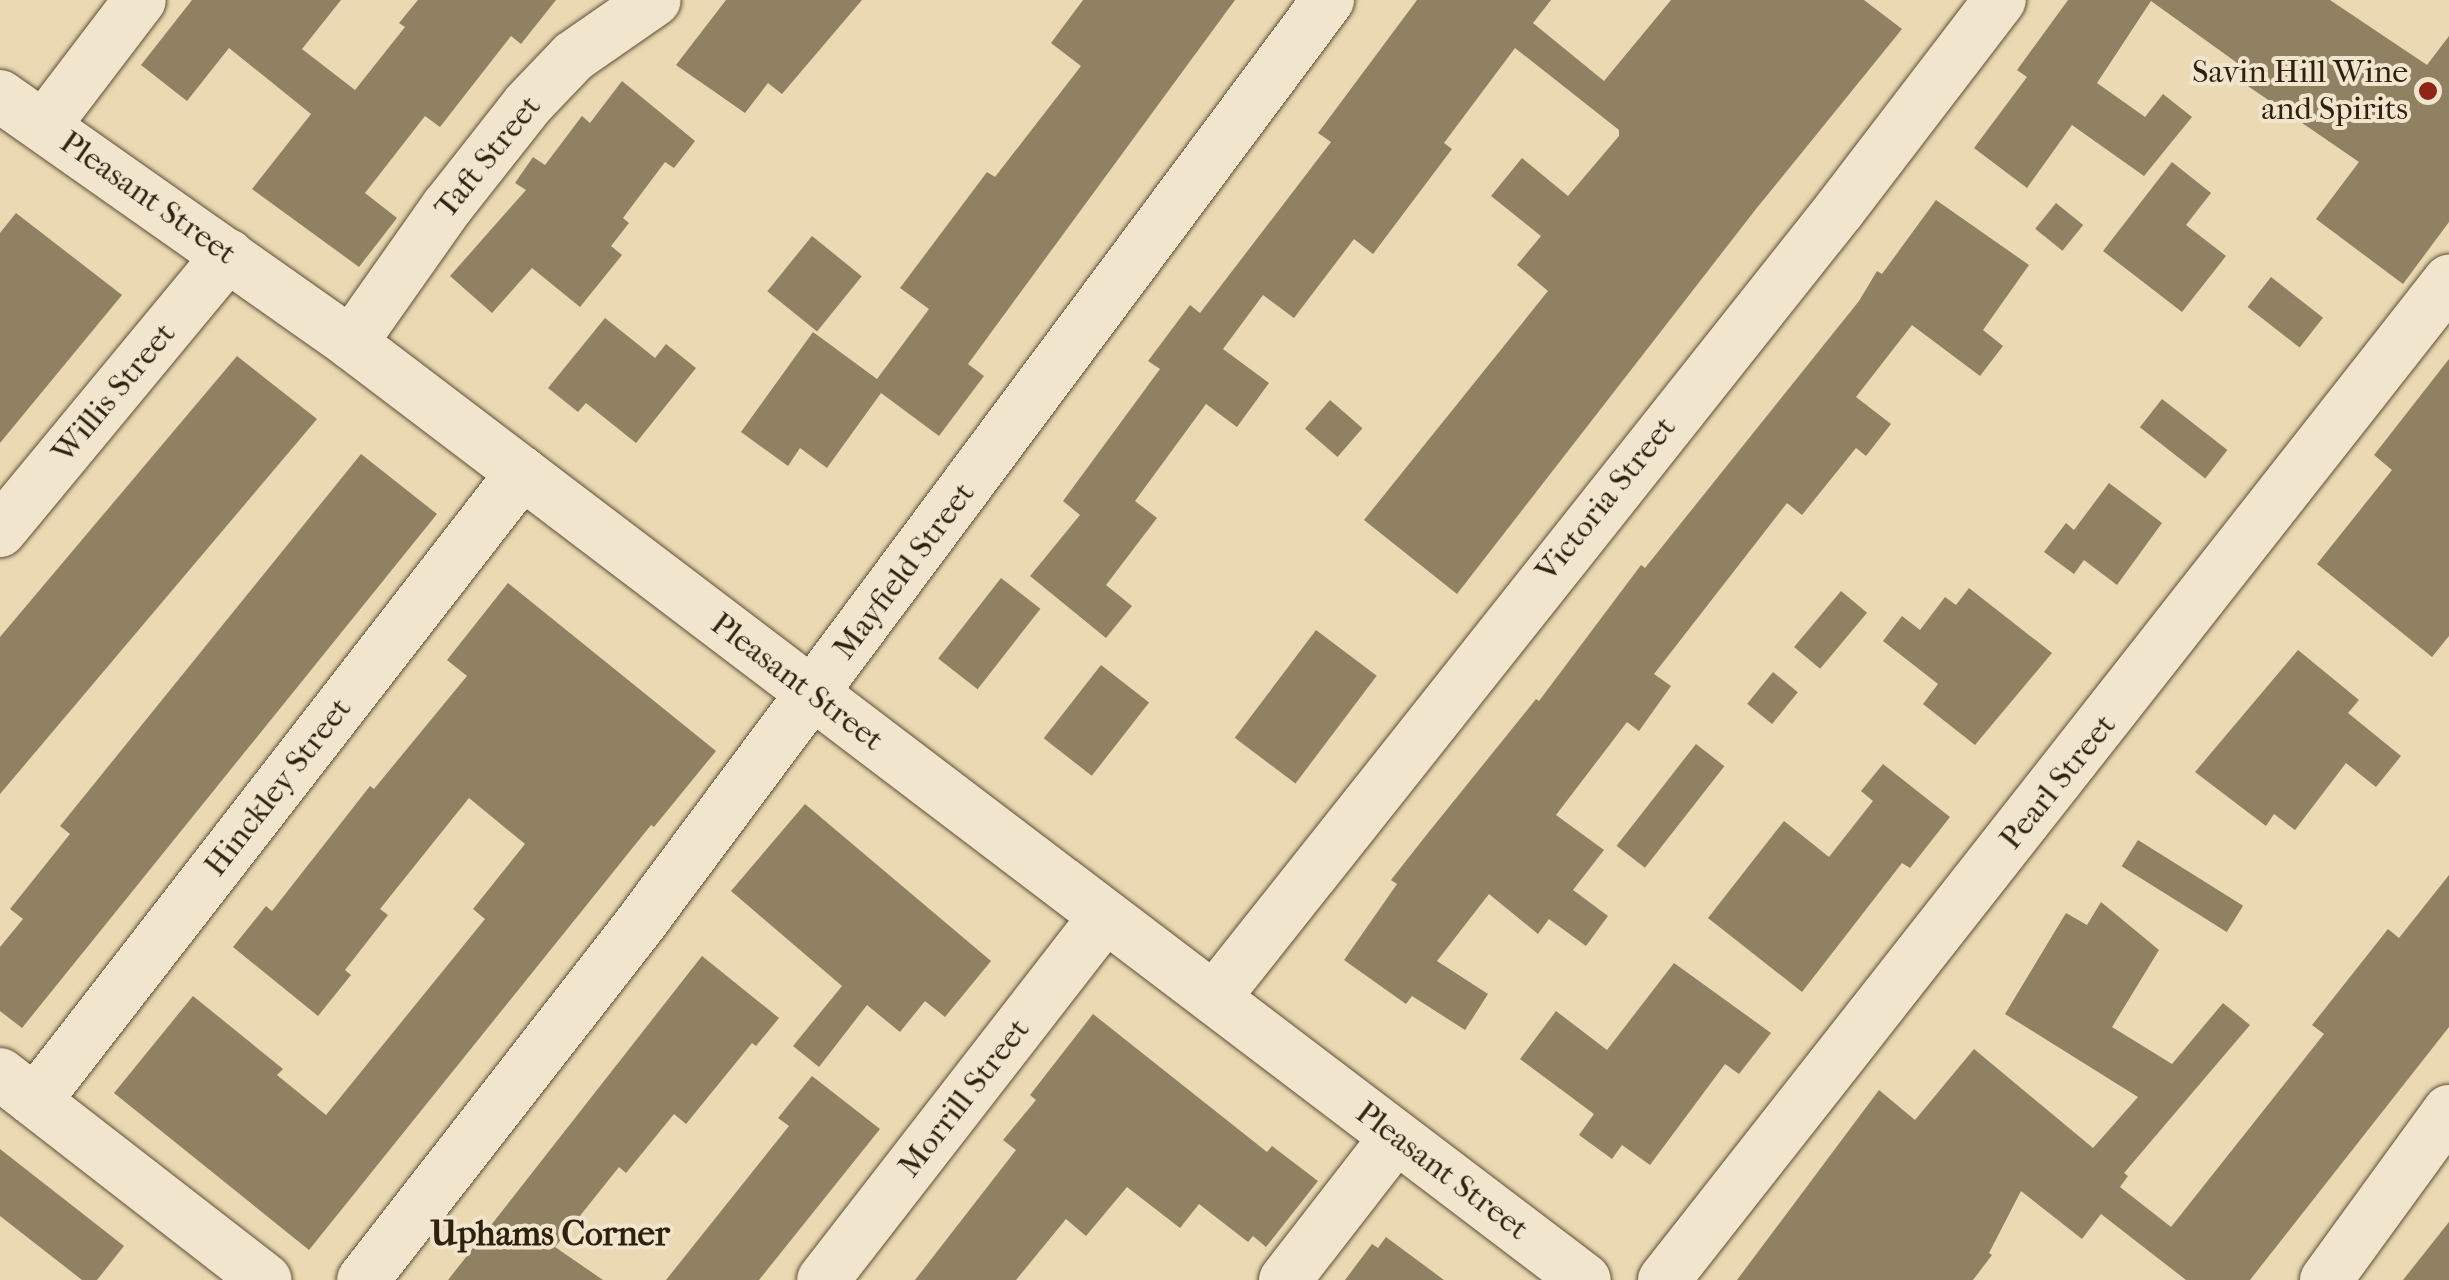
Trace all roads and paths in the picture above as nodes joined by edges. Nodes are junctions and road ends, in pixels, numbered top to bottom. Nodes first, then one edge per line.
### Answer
1 (140, 0) edge
2 (655, 0) edge
3 (1328, 0) edge
4 (2000, 0) edge
5 (0, 96) edge
6 (44, 126) junction
7 (228, 255) junction
8 (2449, 281) edge
9 (351, 343) junction
10 (522, 472) junction
11 (0, 530) edge
12 (813, 694) junction
13 (1106, 916) junction
14 (1214, 998) junction
15 (18, 1088) edge
16 (2449, 1112) edge
17 (1396, 1136) junction
18 (233, 1270) edge
19 (363, 1280) edge
20 (823, 1280) edge
21 (1286, 1280) edge
22 (1585, 1280) edge
23 (1664, 1280) edge
24 (2326, 1280) edge

1 - 6 street
2 - 9 street, Taft Street
3 - 12 street, Mayfield Street
4 - 14 street, Victoria Street
5 - 6 street, Pleasant Street
6 - 7 street, Pleasant Street
7 - 9 street, Pleasant Street
7 - 11 street, Willis Street
8 - 23 street, Pearl Street
9 - 10 street, Pleasant Street
10 - 12 street, Pleasant Street
10 - 15 street, Hinckley Street
12 - 13 street, Pleasant Street
12 - 19 street, Mayfield Street
13 - 14 street, Pleasant Street
13 - 20 street, Morrill Street
14 - 17 street, Pleasant Street
15 - 18 street
16 - 24 street
17 - 21 street
17 - 22 street, Pleasant Street

